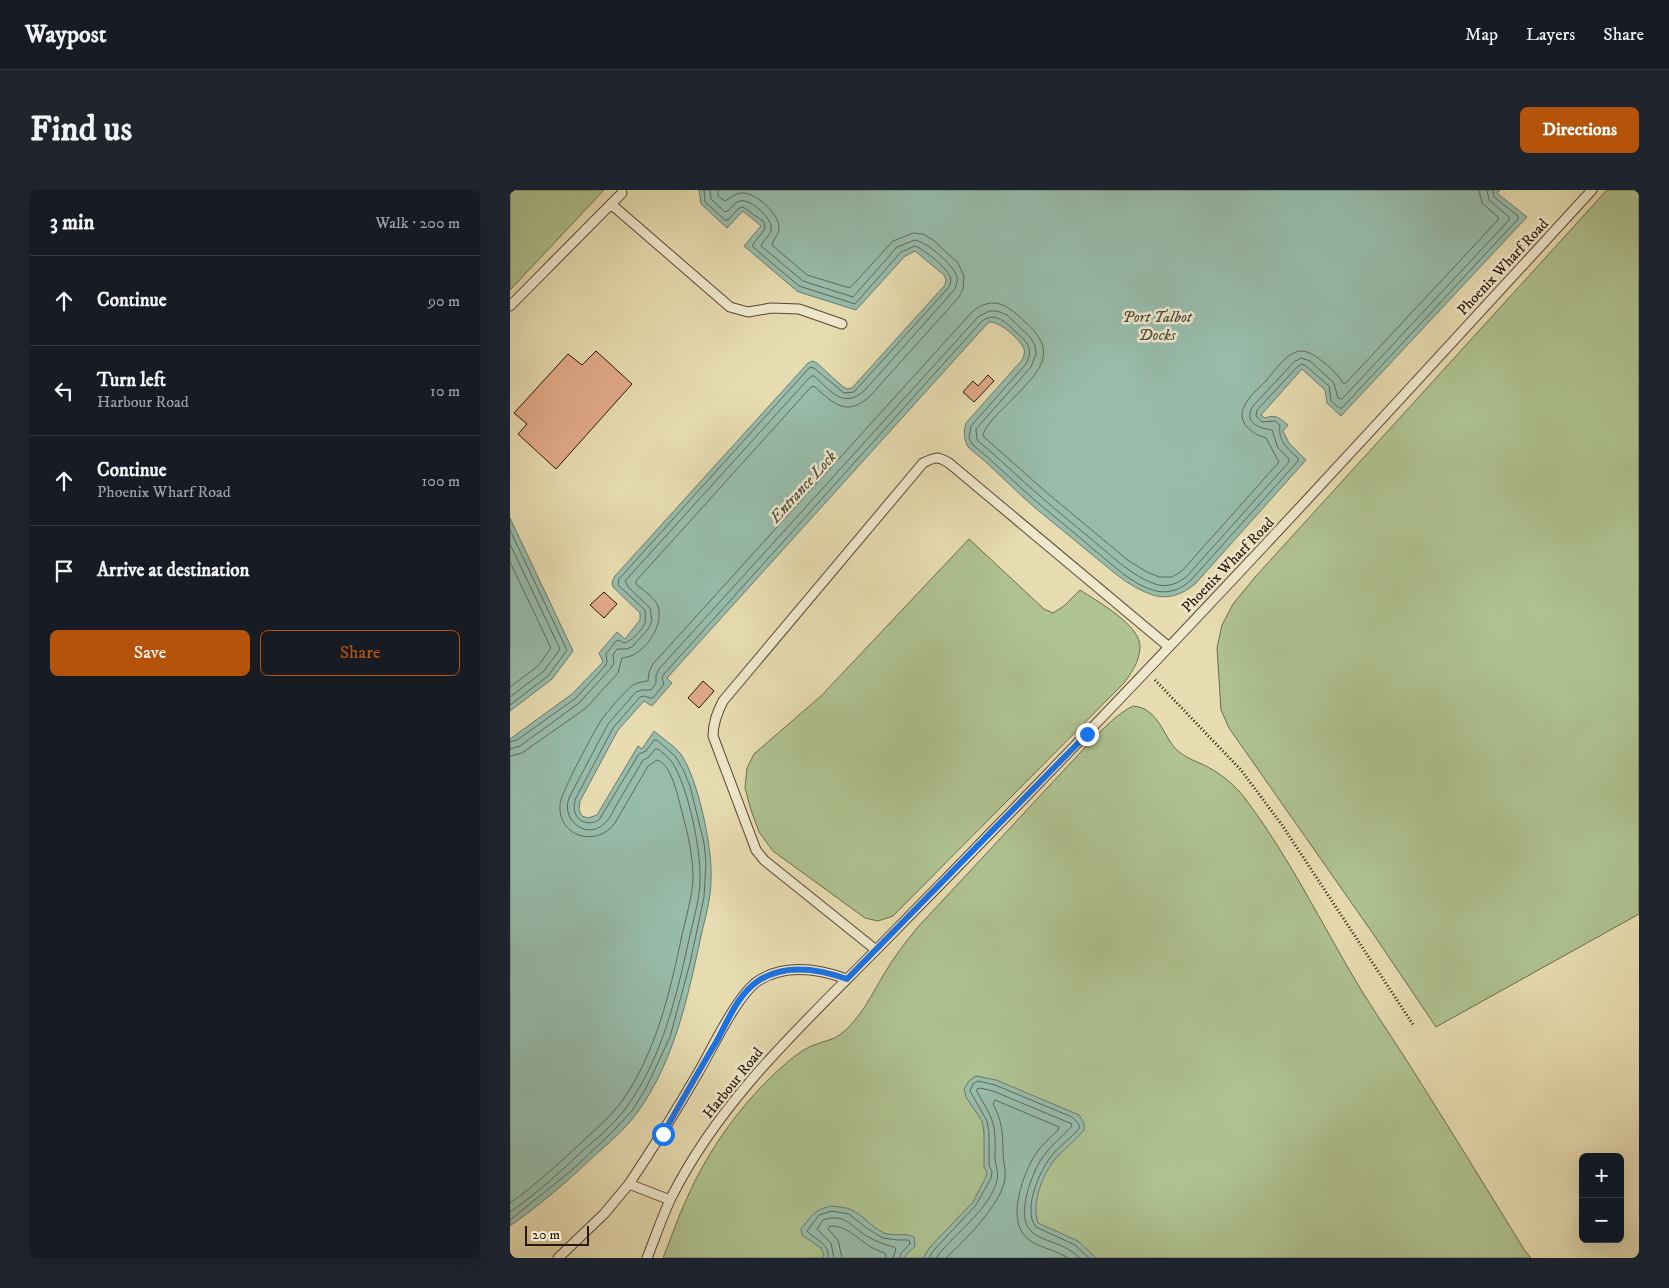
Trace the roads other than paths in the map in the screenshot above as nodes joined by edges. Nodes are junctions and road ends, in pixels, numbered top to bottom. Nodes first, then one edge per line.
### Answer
1 (1592, 190) edge
2 (622, 193) dead end
3 (611, 204) junction
4 (510, 306) edge
5 (842, 324) dead end
6 (1169, 647) junction
7 (876, 950) junction
8 (847, 979) junction
9 (629, 1184) junction
10 (670, 1200) junction
11 (558, 1258) edge
12 (647, 1258) edge

1 - 6 lane, Phoenix Wharf Road
2 - 3 lane
3 - 4 lane
3 - 5 lane
6 - 7 lane, Phoenix Wharf Road
6 - 7 lane
7 - 8 lane, Harbour Road
8 - 9 lane
8 - 10 lane, Harbour Road
9 - 10 lane
9 - 11 lane
10 - 12 lane, Harbour Road

